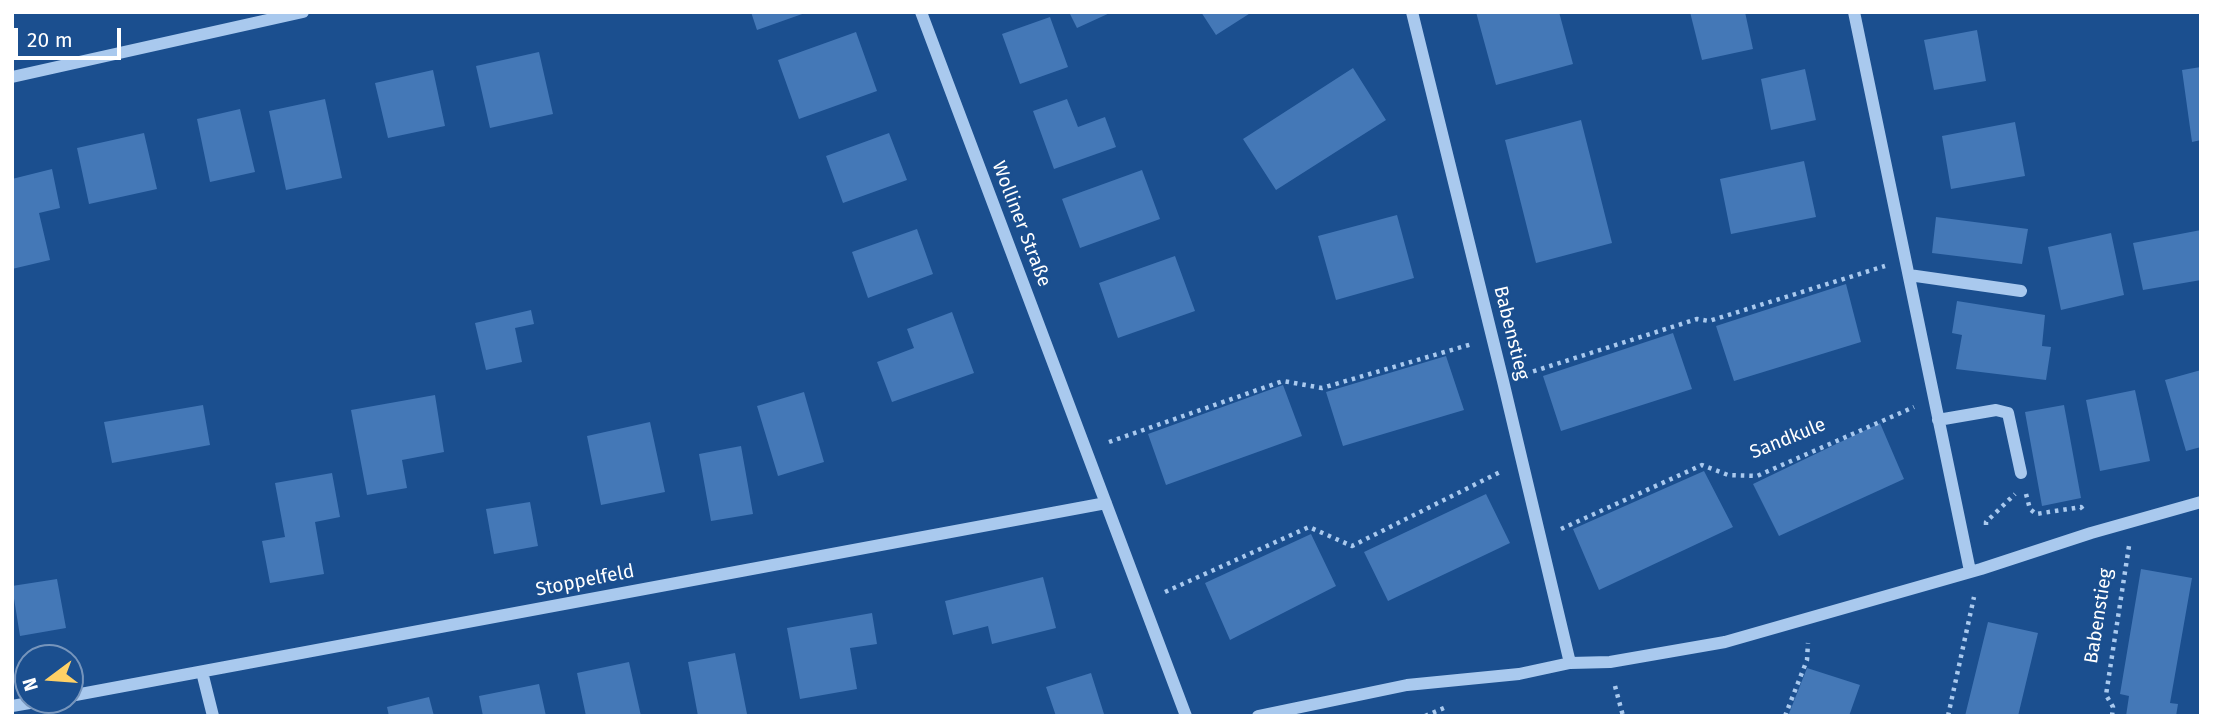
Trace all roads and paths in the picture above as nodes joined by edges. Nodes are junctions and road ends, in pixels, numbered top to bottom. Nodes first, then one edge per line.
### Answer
1 (303, 12) edge
2 (921, 12) edge
3 (1412, 12) edge
4 (1854, 12) edge
5 (12, 77) edge
6 (1906, 260) junction
7 (1909, 275) junction
8 (2021, 291) dead end
9 (1493, 338) junction
10 (1503, 381) junction
11 (1934, 398) junction
12 (1938, 420) junction
13 (1085, 450) junction
14 (1521, 461) junction
15 (2021, 473) dead end
16 (2201, 502) edge
17 (1106, 503) junction
18 (2133, 521) junction
19 (2091, 533) junction
20 (1540, 538) junction
21 (1997, 563) junction
22 (1975, 570) junction
23 (1143, 601) junction
24 (1811, 618) junction
25 (1610, 662) junction
26 (1570, 663) junction
27 (202, 672) junction
28 (84, 693) edge
29 (213, 716) edge
30 (1186, 716) edge
31 (1258, 716) edge
32 (1623, 716) edge
33 (1785, 716) edge
34 (1948, 716) edge
35 (2112, 716) edge

1 - 5 street
2 - 13 street, Wolliner Straße
3 - 9 street, Babenstieg
4 - 6 street
6 - 7 street
6 - 10 path
7 - 8 street
7 - 11 street
9 - 10 street, Babenstieg
9 - 13 path
10 - 14 street, Babenstieg
11 - 12 street
11 - 20 path, Sandkule
12 - 15 street
12 - 22 street
13 - 17 street, Wolliner Straße
14 - 20 street, Babenstieg
14 - 23 path
16 - 18 street
17 - 23 street, Wolliner Straße
17 - 27 street, Stoppelfeld
18 - 19 street
18 - 35 path, Babenstieg
19 - 21 street
19 - 21 path
20 - 26 street, Babenstieg
21 - 22 street
22 - 24 street
22 - 34 path
23 - 30 street, Wolliner Straße
24 - 25 street
24 - 33 path
25 - 26 street
25 - 32 path
26 - 31 street
27 - 28 street, Stoppelfeld
27 - 29 street

